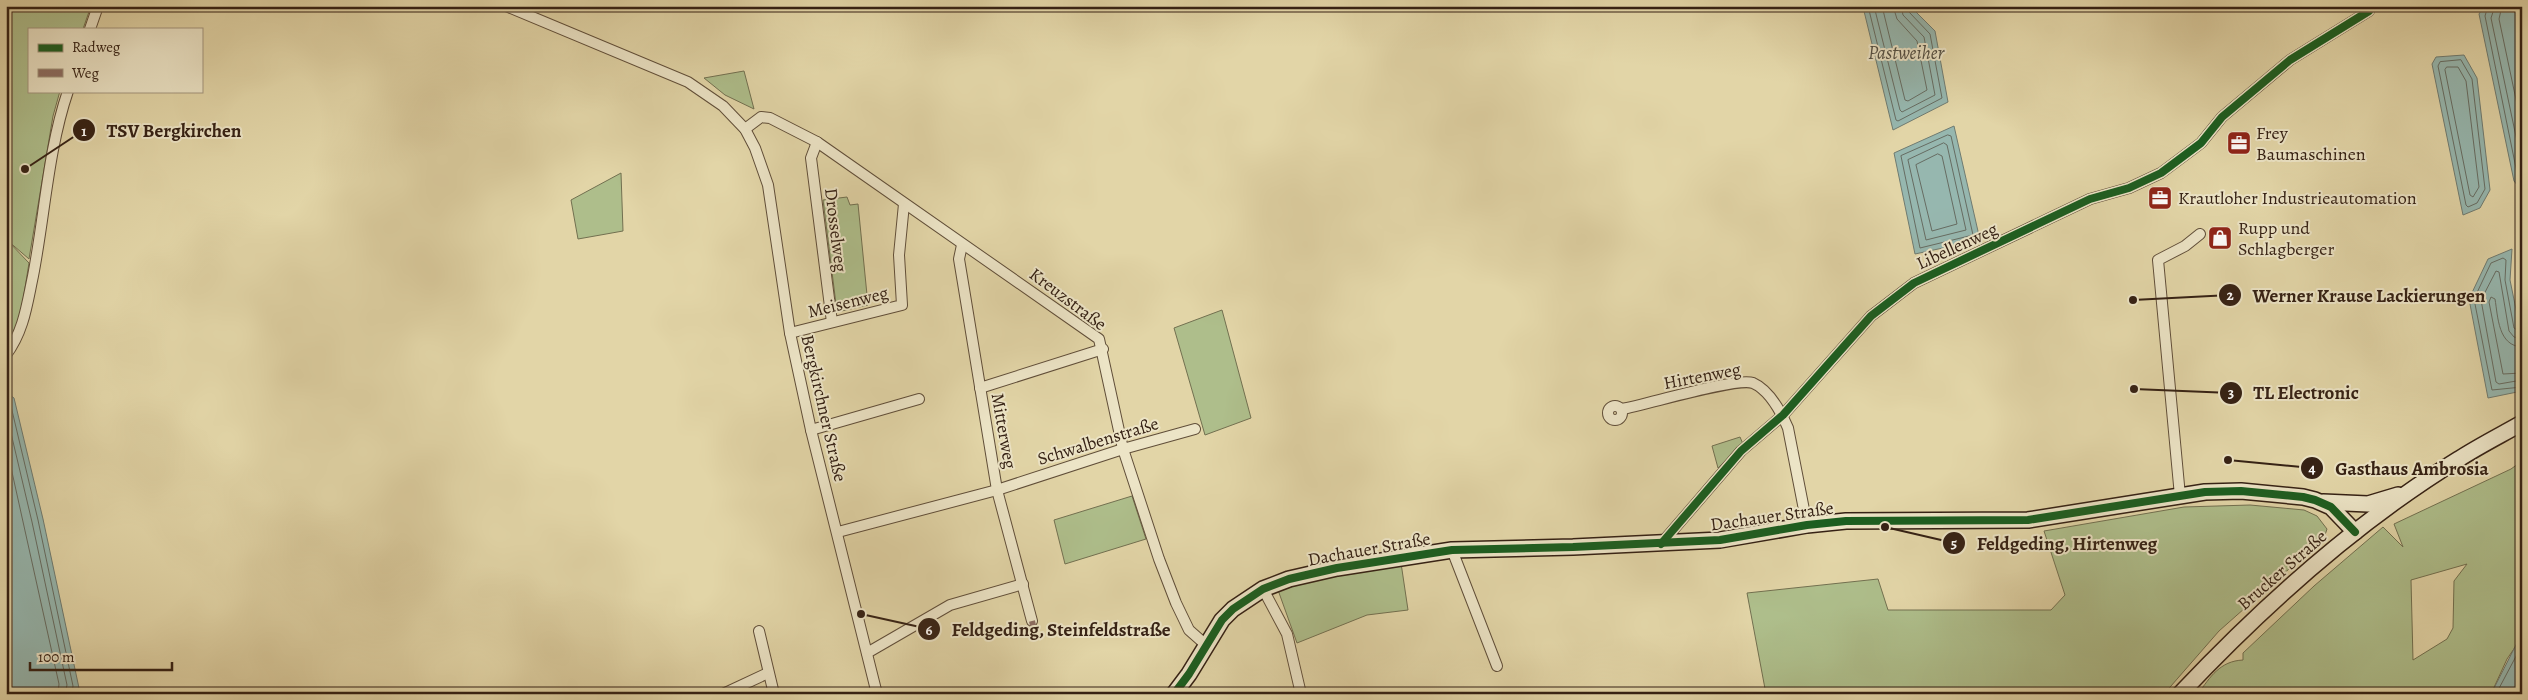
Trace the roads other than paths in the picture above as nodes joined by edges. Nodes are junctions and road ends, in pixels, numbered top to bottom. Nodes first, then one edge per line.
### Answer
1 (98, 6) edge
2 (506, 6) edge
3 (2369, 10) dead end
4 (90, 28) edge
5 (68, 92) edge
6 (746, 130) junction
7 (817, 142) junction
8 (904, 204) junction
9 (2200, 234) dead end
10 (962, 245) junction
11 (832, 322) junction
12 (790, 333) junction
13 (1102, 349) junction
14 (6, 355) edge
15 (980, 388) junction
16 (919, 399) dead end
17 (1622, 409) dead end
18 (1782, 415) junction
19 (2522, 423) edge
20 (1195, 429) dead end
21 (810, 430) junction
22 (1123, 449) junction
23 (2418, 487) junction
24 (998, 490) junction
25 (2180, 496) junction
26 (2315, 500) junction
27 (1807, 525) junction
28 (838, 532) junction
29 (2355, 532) junction
30 (1661, 544) junction
31 (1452, 550) junction
32 (1023, 584) junction
33 (1264, 589) junction
34 (1032, 621) dead end
35 (759, 631) dead end
36 (1206, 645) junction
37 (867, 653) junction
38 (1497, 666) dead end
39 (768, 673) junction
40 (723, 694) edge
41 (774, 694) edge
42 (877, 694) edge
43 (1174, 694) edge
44 (1301, 694) edge
45 (2180, 694) edge

1 - 4 street
2 - 6 street, Bergkirchner Straße
3 - 18 street, Libellenweg
5 - 14 street
6 - 7 street, Kreuzstraße
6 - 12 street, Bergkirchner Straße
7 - 8 street, Kreuzstraße
7 - 11 street, Drosselweg
8 - 10 street, Kreuzstraße
8 - 11 street, Meisenweg
9 - 25 street
10 - 13 street, Kreuzstraße
10 - 15 street, Mitterweg
11 - 12 street, Meisenweg
12 - 21 street, Bergkirchner Straße
13 - 15 street
13 - 22 street, Kreuzstraße
15 - 24 street, Mitterweg
16 - 21 street
17 - 18 street, Hirtenweg
18 - 27 street, Hirtenweg
18 - 30 street, Libellenweg
19 - 23 street, Brucker Straße
20 - 22 street, Schwalbenstraße
21 - 28 street, Bergkirchner Straße
22 - 24 street, Schwalbenstraße
22 - 36 street, Kreuzstraße
23 - 26 street
23 - 29 street, Brucker Straße
24 - 28 street, Schwalbenstraße
24 - 32 street, Mitterweg
25 - 26 street, Dachauer Straße
25 - 27 street, Dachauer Straße
26 - 29 street, Dachauer Straße
27 - 30 street, Dachauer Straße
28 - 37 street, Bergkirchner Straße
29 - 45 street, Brucker Straße
30 - 31 street, Dachauer Straße
31 - 33 street, Dachauer Straße
31 - 38 street
32 - 34 street, Mitterweg
32 - 37 street
33 - 36 street, Dachauer Straße
33 - 44 street
35 - 39 street
36 - 43 street, Dachauer Straße
37 - 42 street, Bergkirchner Straße
39 - 40 street
39 - 41 street

